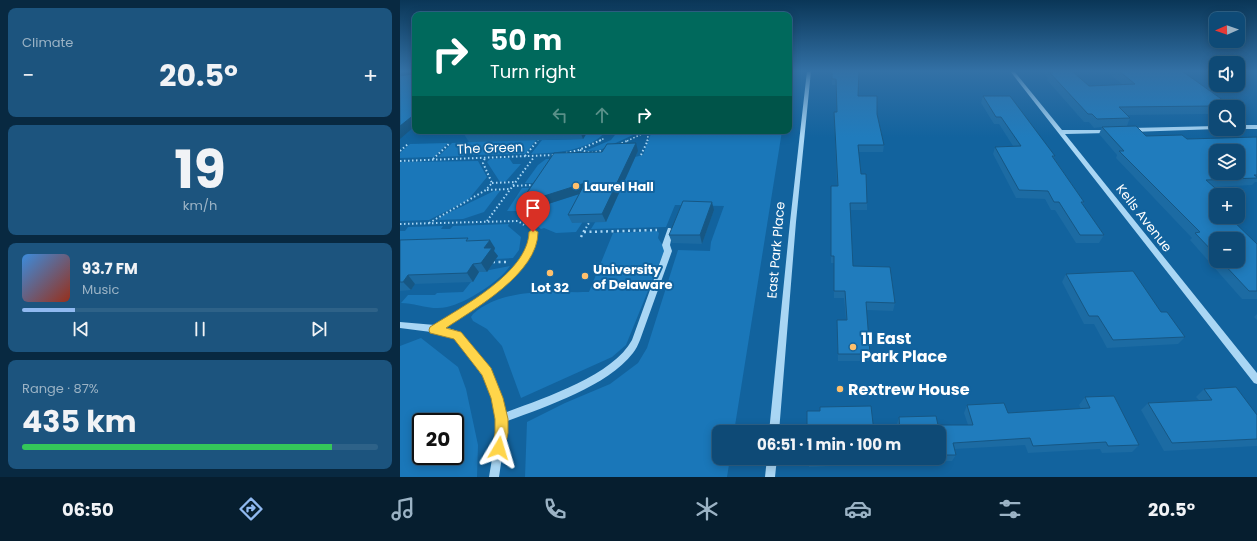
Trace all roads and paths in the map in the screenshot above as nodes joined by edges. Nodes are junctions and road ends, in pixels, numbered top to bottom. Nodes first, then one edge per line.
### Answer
1 (807, 93) edge
2 (1030, 93) edge
3 (1245, 127) edge
4 (1257, 127) edge
5 (1209, 128) edge
6 (1114, 130) edge
7 (1122, 130) edge
8 (1060, 132) junction
9 (642, 134) edge
10 (649, 134) edge
11 (605, 138) dead end
12 (538, 140) dead end
13 (450, 143) dead end
14 (400, 146) edge
15 (612, 147) edge
16 (608, 149) edge
17 (579, 150) junction
18 (400, 151) edge
19 (641, 155) dead end
20 (525, 157) junction
21 (534, 157) junction
22 (485, 158) junction
23 (433, 160) junction
24 (400, 161) edge
25 (516, 182) junction
26 (492, 183) junction
27 (532, 185) edge
28 (513, 186) junction
29 (510, 189) junction
30 (486, 190) junction
31 (487, 222) junction
32 (429, 223) junction
33 (589, 223) edge
34 (400, 224) edge
35 (670, 230) joint
36 (533, 232) joint
37 (584, 232) junction
38 (581, 237) dead end
39 (400, 325) edge
40 (434, 330) junction
41 (1257, 380) edge
42 (501, 419) junction
43 (775, 425) edge
44 (771, 465) edge
45 (494, 477) edge
46 (770, 477) edge

1 - 43 street, East Park Place
2 - 8 street, Kells Avenue
3 - 4 street
5 - 7 street
6 - 8 street
8 - 41 street, Kells Avenue
9 - 15 path
10 - 19 path
11 - 17 path
12 - 20 path
13 - 23 path
14 - 18 path
16 - 17 path
17 - 21 path, The Green
20 - 21 path, The Green
20 - 22 path, The Green
21 - 25 path
22 - 23 path, The Green
22 - 26 path
23 - 24 path, The Green
25 - 26 path
25 - 28 path
26 - 30 path
27 - 28 path
28 - 29 path
29 - 30 path
29 - 31 path
30 - 32 path
31 - 32 path
31 - 36 path
32 - 34 path
33 - 37 path
35 - 37 path
35 - 42 street
36 - 40 street
37 - 38 path
39 - 40 street
40 - 42 street
42 - 45 street
44 - 46 street

